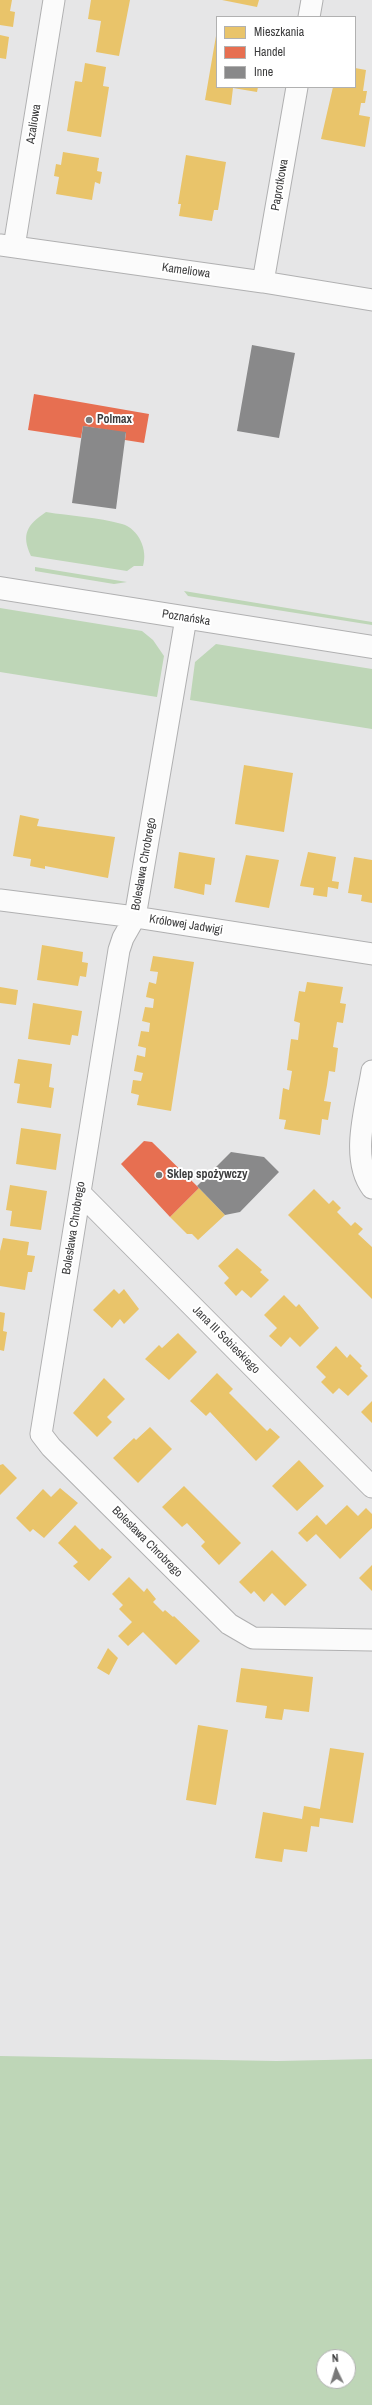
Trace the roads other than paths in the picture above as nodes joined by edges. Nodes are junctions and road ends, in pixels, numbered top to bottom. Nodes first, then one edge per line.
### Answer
1 (54, 0) edge
2 (312, 0) edge
3 (309, 16) edge
4 (296, 88) edge
5 (7, 246) edge
6 (262, 282) junction
7 (372, 300) edge
8 (0, 588) edge
9 (186, 618) junction
10 (372, 647) edge
11 (0, 900) edge
12 (135, 917) junction
13 (372, 954) edge
14 (372, 1071) edge
15 (372, 1188) edge
16 (80, 1193) junction
17 (372, 1486) edge
18 (372, 1640) edge

1 - 5 street, Azaliowa
2 - 3 street
4 - 6 street, Paprotkowa
5 - 6 street, Kameliowa
6 - 7 street, Kameliowa
8 - 9 main road, Poznańska
9 - 10 main road, Poznańska
9 - 12 street, Bolesława Chrobrego
11 - 12 street, Królowej Jadwigi
12 - 13 street, Królowej Jadwigi
12 - 16 street, Bolesława Chrobrego
14 - 15 street
16 - 17 street, Jana III Sobieskiego
16 - 18 street, Bolesława Chrobrego

